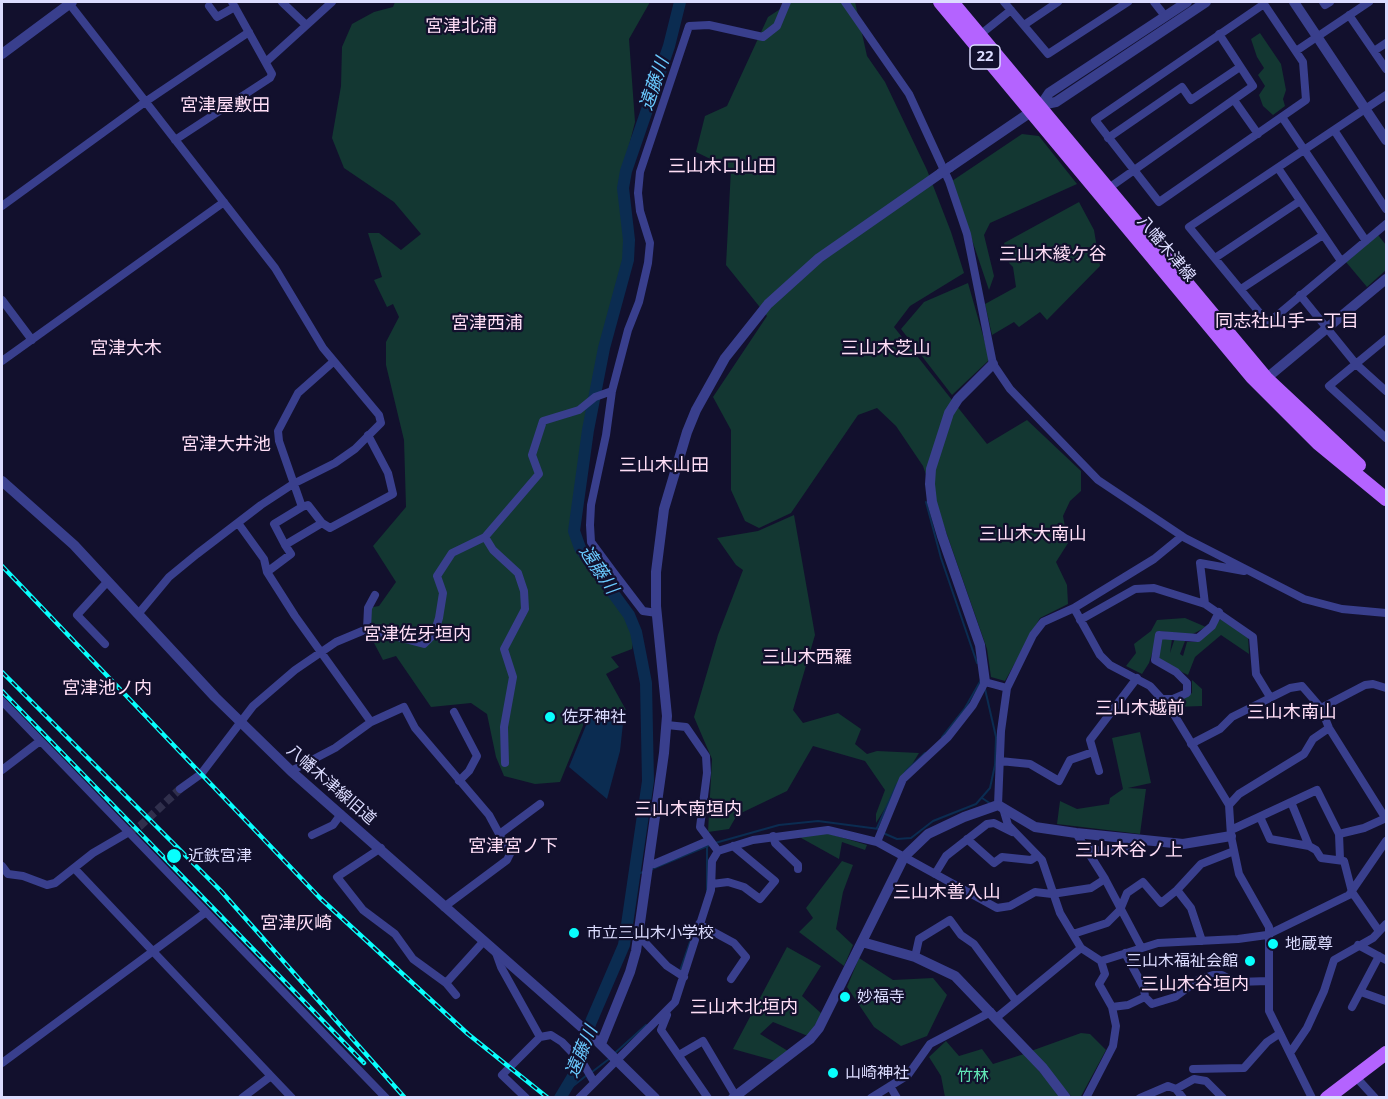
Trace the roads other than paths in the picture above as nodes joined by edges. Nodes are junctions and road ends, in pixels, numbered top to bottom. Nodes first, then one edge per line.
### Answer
1 (70, 2) edge
2 (282, 2) edge
3 (333, 2) edge
4 (787, 2) edge
5 (845, 2) edge
6 (940, 2) edge
7 (952, 2) edge
8 (1004, 2) edge
9 (1058, 2) edge
10 (1128, 2) edge
11 (1154, 2) edge
12 (1187, 2) edge
13 (1206, 2) edge
14 (1294, 2) edge
15 (1323, 2) edge
16 (1330, 2) edge
17 (1369, 2) edge
18 (235, 3) edge
19 (209, 6) dead end
20 (1011, 10) junction
21 (1349, 15) junction
22 (1165, 16) junction
23 (305, 24) junction
24 (1024, 25) junction
25 (249, 32) junction
26 (981, 34) junction
27 (1219, 34) junction
28 (1317, 36) junction
29 (1386, 43) edge
30 (1296, 51) junction
31 (1374, 51) junction
32 (2, 54) edge
33 (267, 61) junction
34 (1240, 68) junction
35 (1386, 69) edge
36 (1386, 95) edge
37 (1234, 100) junction
38 (145, 102) junction
39 (1035, 109) junction
40 (1365, 109) junction
41 (1282, 117) junction
42 (1334, 130) junction
43 (1258, 134) junction
44 (1108, 138) junction
45 (175, 140) junction
46 (1386, 140) edge
47 (1304, 150) junction
48 (1278, 168) junction
49 (1133, 170) junction
50 (1103, 192) junction
51 (1300, 201) junction
52 (224, 202) junction
53 (2, 206) edge
54 (1386, 209) edge
55 (1386, 224) edge
56 (1323, 235) junction
57 (1366, 241) junction
58 (1215, 258) junction
59 (1341, 261) junction
60 (1386, 279) edge
61 (1241, 289) junction
62 (1300, 295) junction
63 (2, 300) edge
64 (1327, 328) junction
65 (1386, 339) edge
66 (32, 340) junction
67 (2, 362) edge
68 (333, 362) junction
69 (993, 364) junction
70 (1356, 364) junction
71 (1263, 381) junction
72 (612, 391) junction
73 (1386, 391) edge
74 (368, 435) junction
75 (1386, 438) edge
76 (2, 481) edge
77 (293, 484) junction
78 (1386, 487) edge
79 (1386, 499) edge
80 (302, 507) junction
81 (238, 523) junction
82 (322, 523) junction
83 (1182, 536) junction
84 (485, 537) junction
85 (285, 545) junction
86 (267, 572) junction
87 (1253, 573) junction
88 (108, 581) junction
89 (375, 595) dead end
90 (1205, 604) junction
91 (1074, 608) junction
92 (1219, 612) junction
93 (138, 613) junction
94 (657, 613) junction
95 (1386, 613) edge
96 (1080, 620) junction
97 (367, 629) junction
98 (105, 644) dead end
99 (321, 651) junction
100 (1137, 678) junction
101 (985, 682) junction
102 (1007, 688) junction
103 (1386, 688) edge
104 (1269, 697) junction
105 (1160, 699) junction
106 (2, 701) edge
107 (1321, 708) junction
108 (454, 712) dead end
109 (371, 722) junction
110 (241, 723) junction
111 (667, 725) junction
112 (1329, 728) junction
113 (40, 741) junction
114 (1191, 744) junction
115 (1093, 752) junction
116 (1000, 761) junction
117 (505, 763) dead end
118 (2, 770) edge
119 (291, 771) junction
120 (1099, 771) dead end
121 (459, 781) junction
122 (180, 789) tunnel mouth
123 (1291, 802) junction
124 (540, 804) dead end
125 (1229, 805) junction
126 (1000, 807) junction
127 (341, 814) junction
128 (1260, 817) junction
129 (1386, 818) edge
130 (129, 832) junction
131 (501, 833) junction
132 (1076, 833) junction
133 (1231, 833) junction
134 (1016, 834) junction
135 (1339, 834) junction
136 (312, 835) dead end
137 (773, 836) junction
138 (968, 839) junction
139 (1386, 841) edge
140 (877, 842) junction
141 (714, 845) junction
142 (733, 846) junction
143 (1134, 846) dead end
144 (1309, 846) junction
145 (381, 848) junction
146 (1087, 848) junction
147 (1234, 851) junction
148 (1038, 856) junction
149 (904, 857) junction
150 (1340, 859) junction
151 (649, 864) junction
152 (2, 866) edge
153 (74, 868) junction
154 (798, 869) dead end
155 (935, 874) junction
156 (1105, 879) junction
157 (712, 884) junction
158 (1177, 890) junction
159 (1352, 892) junction
160 (1052, 894) junction
161 (444, 907) junction
162 (1121, 909) junction
163 (206, 912) junction
164 (699, 924) junction
165 (1386, 924) edge
166 (1379, 932) junction
167 (1073, 934) junction
168 (638, 935) junction
169 (1267, 935) junction
170 (484, 941) junction
171 (1202, 941) junction
172 (862, 942) junction
173 (1358, 945) junction
174 (1141, 947) junction
175 (1081, 948) junction
176 (153, 950) junction
177 (495, 950) junction
178 (1125, 953) junction
179 (915, 957) junction
180 (1383, 958) edge
181 (1101, 961) junction
182 (684, 977) junction
183 (731, 979) dead end
184 (1269, 981) junction
185 (446, 983) junction
186 (1361, 992) junction
187 (456, 995) dead end
188 (1145, 997) junction
189 (1016, 1001) junction
190 (1386, 1001) edge
191 (1112, 1007) junction
192 (1352, 1007) dead end
193 (667, 1011) junction
194 (993, 1015) junction
195 (1279, 1034) junction
196 (540, 1037) junction
197 (598, 1041) junction
198 (1290, 1053) junction
199 (1386, 1053) edge
200 (679, 1055) junction
201 (615, 1058) junction
202 (2, 1063) edge
203 (1193, 1070) dead end
204 (271, 1076) junction
205 (1355, 1076) junction
206 (594, 1082) junction
207 (890, 1086) junction
208 (1176, 1089) junction
209 (734, 1096) edge
210 (242, 1098) edge
211 (292, 1098) edge
212 (386, 1098) edge
213 (526, 1098) edge
214 (579, 1098) edge
215 (655, 1098) edge
216 (708, 1098) edge
217 (871, 1098) edge
218 (897, 1098) edge
219 (1066, 1098) edge
220 (1086, 1098) edge
221 (1140, 1098) edge
222 (1183, 1098) edge
223 (1224, 1098) edge
224 (1312, 1098) edge
225 (1327, 1098) edge
226 (1375, 1098) edge

1 - 32 street
1 - 38 street
2 - 23 street
3 - 23 street
4 - 72 street
5 - 69 street
6 - 39 main road, 八幡木津線 / 22
7 - 26 main road, 八幡木津線 / 22
8 - 20 street
9 - 24 street
10 - 24 street
11 - 22 street
12 - 22 street
13 - 39 street
14 - 28 street
15 - 16 street
17 - 21 street
18 - 19 street
18 - 25 street
20 - 24 street
20 - 26 street
21 - 28 street
21 - 31 street
22 - 39 street
23 - 33 street
25 - 33 street
25 - 38 street
26 - 39 main road, 八幡木津線 / 22
27 - 30 street
27 - 34 street
27 - 44 street
28 - 30 street
28 - 40 street
29 - 31 street
30 - 41 street
31 - 35 street
33 - 45 street
34 - 37 street
34 - 44 street
36 - 40 street
37 - 43 street
37 - 49 street
38 - 45 street
38 - 53 street
39 - 50 main road, 八幡木津線 / 22
39 - 94 street
40 - 42 street
40 - 46 street
41 - 43 street
41 - 47 street
42 - 47 street
42 - 54 street
43 - 49 street
44 - 49 street
45 - 52 street
47 - 48 street
47 - 57 street
48 - 51 street
48 - 58 street
49 - 50 street
50 - 71 main road, 八幡木津線 / 22
51 - 56 street
51 - 58 street
52 - 66 street
52 - 68 street
55 - 57 street
56 - 59 street
56 - 61 street
57 - 59 street
58 - 61 street
59 - 62 street
60 - 64 street
61 - 62 street
62 - 64 street
63 - 66 street
64 - 70 street
64 - 71 street
65 - 70 street
66 - 67 street
68 - 74 street
68 - 77 street
69 - 83 street
69 - 101 street
70 - 73 street
70 - 75 street
71 - 78 main road, 八幡木津線 / 22
71 - 79 main road, 八幡木津線 / 22
72 - 84 street
72 - 94 street
74 - 77 street
74 - 82 street
76 - 88 street, 八幡木津線旧道
77 - 80 street
77 - 81 street
80 - 82 street
80 - 85 street
81 - 86 street
81 - 93 street
82 - 85 street
83 - 87 street
83 - 91 street
84 - 97 street
84 - 117 street
85 - 86 street
86 - 99 street
87 - 90 street
87 - 95 street
88 - 93 street, 八幡木津線旧道
88 - 98 street
89 - 97 street
90 - 92 street
90 - 96 street
91 - 96 street
91 - 102 street
92 - 104 street
92 - 105 street
93 - 110 street, 八幡木津線旧道
94 - 111 street
96 - 100 street
97 - 99 street
99 - 109 street
99 - 110 street
100 - 105 street
100 - 115 street
101 - 102 street
101 - 140 street
102 - 116 street
103 - 107 street
104 - 107 street
104 - 114 street
105 - 114 street
106 - 113 street
107 - 112 street
108 - 121 street
109 - 119 street
109 - 121 street
110 - 119 street, 八幡木津線旧道
110 - 122 street
111 - 141 street
111 - 151 street
112 - 125 street
112 - 129 street
113 - 118 street
113 - 130 street
114 - 125 street
115 - 116 street
115 - 120 street
116 - 126 street
119 - 127 street, 八幡木津線旧道
121 - 131 street
123 - 128 street
123 - 135 street
123 - 144 street
124 - 131 street
125 - 133 street
126 - 132 street
126 - 134 street
126 - 149 street
127 - 136 street
127 - 145 street, 八幡木津線旧道
128 - 133 street
128 - 144 street
129 - 135 street
130 - 153 street
130 - 163 street
131 - 161 street
132 - 133 street
132 - 146 street
133 - 147 street
134 - 138 street
134 - 148 street
135 - 150 street
137 - 140 street
137 - 142 street
137 - 154 street
138 - 148 street
138 - 155 street
139 - 159 street
140 - 149 street
141 - 142 street
141 - 151 street
141 - 157 street
142 - 157 street
143 - 146 street
144 - 150 street
145 - 161 street, 八幡木津線旧道
145 - 185 street
146 - 156 street
147 - 158 street
147 - 169 street
148 - 160 street
149 - 155 street
149 - 172 street
150 - 159 street
151 - 168 street
152 - 153 street
153 - 176 street
155 - 160 street
156 - 160 street
156 - 162 street
157 - 164 street
158 - 162 street
158 - 171 street
159 - 166 street
159 - 169 street
160 - 167 street
161 - 170 street, 八幡木津線旧道
162 - 167 street
162 - 174 street
163 - 176 street
163 - 212 street
164 - 182 street
164 - 183 street
165 - 166 street
166 - 173 street
167 - 175 street
168 - 182 street
168 - 197 street
169 - 171 street
169 - 184 street
170 - 177 street, 八幡木津線旧道
170 - 185 street
171 - 174 street
172 - 179 street
172 - 209 street
173 - 180 street
173 - 198 street
174 - 178 street
175 - 181 street
175 - 189 street
176 - 202 street
176 - 204 street
177 - 196 street
177 - 197 street, 八幡木津線旧道
178 - 181 street
178 - 188 street
179 - 189 street
179 - 194 street
180 - 186 street
181 - 191 street
182 - 193 street
184 - 188 street
184 - 195 street
185 - 187 street
186 - 190 street
186 - 192 street
188 - 191 street
189 - 194 street
191 - 220 street
193 - 200 street
193 - 201 street
194 - 207 street
194 - 219 street
195 - 198 street
195 - 203 street
196 - 206 street
196 - 213 street
197 - 201 street, 八幡木津線旧道
198 - 224 street
199 - 205 main road
200 - 209 street
200 - 216 street
201 - 206 street
201 - 215 street, 八幡木津線旧道
204 - 210 street
204 - 211 street
205 - 225 main road
205 - 226 street
206 - 214 street
207 - 217 street
207 - 218 street
208 - 221 street
208 - 222 street
208 - 223 street

